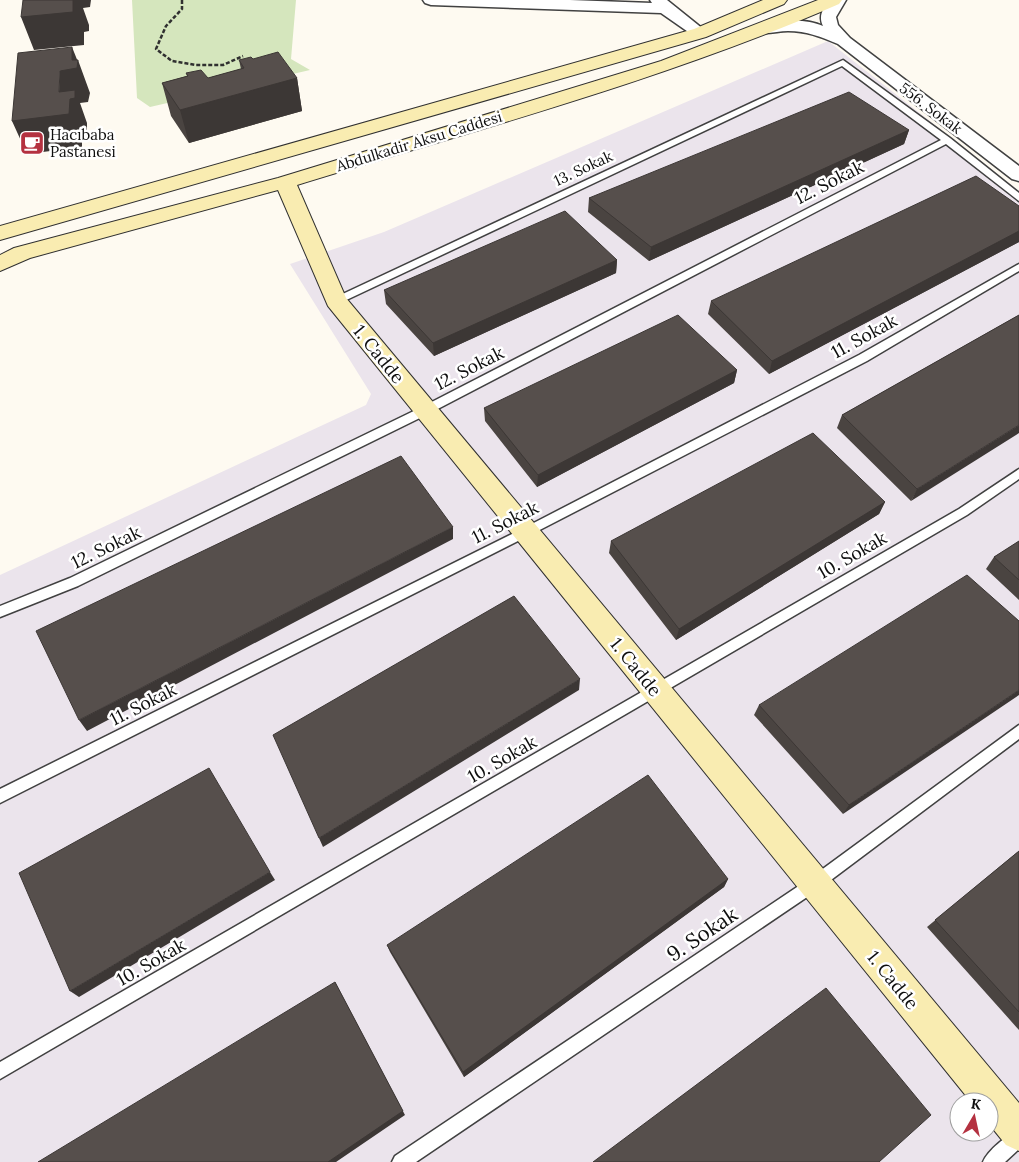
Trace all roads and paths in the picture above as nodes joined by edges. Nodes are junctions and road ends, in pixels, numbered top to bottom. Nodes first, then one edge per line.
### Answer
1 (182, 0) edge
2 (431, 0) edge
3 (778, 0) edge
4 (833, 0) edge
5 (838, 0) edge
6 (661, 4) edge
7 (762, 29) junction
8 (700, 33) junction
9 (844, 42) junction
10 (243, 56) dead end
11 (947, 140) junction
12 (1019, 174) edge
13 (285, 182) junction
14 (1019, 198) edge
15 (0, 233) edge
16 (0, 264) edge
17 (1019, 267) edge
18 (336, 301) junction
19 (426, 410) junction
20 (1019, 473) edge
21 (526, 532) junction
22 (0, 612) edge
23 (656, 691) junction
24 (1019, 731) edge
25 (0, 796) edge
26 (814, 884) junction
27 (0, 1071) edge
28 (1019, 1132) edge
29 (1019, 1138) edge
30 (401, 1162) edge
31 (992, 1162) edge

1 - 10 path
2 - 6 street
3 - 8 main road, Abdulkadir Aksu Caddesi
4 - 7 main road, Abdulkadir Aksu Caddesi
5 - 9 street
6 - 8 street
7 - 9 street
7 - 13 main road, Abdulkadir Aksu Caddesi
8 - 15 main road, Abdulkadir Aksu Caddesi
9 - 12 street, 556. Sokak
11 - 14 lane
11 - 18 lane, 13. Sokak
11 - 19 lane, 12. Sokak
13 - 16 main road, Abdulkadir Aksu Caddesi
13 - 18 main road, 1. Cadde
17 - 21 lane, 11. Sokak
18 - 19 main road, 1. Cadde
19 - 21 main road, 1. Cadde
19 - 22 lane, 12. Sokak
20 - 23 lane, 10. Sokak
21 - 23 main road, 1. Cadde
21 - 25 lane, 11. Sokak
23 - 26 main road, 1. Cadde
23 - 27 lane, 10. Sokak
24 - 26 lane, 9. Sokak
26 - 28 main road, 1. Cadde
26 - 30 lane, 9. Sokak
29 - 31 lane

